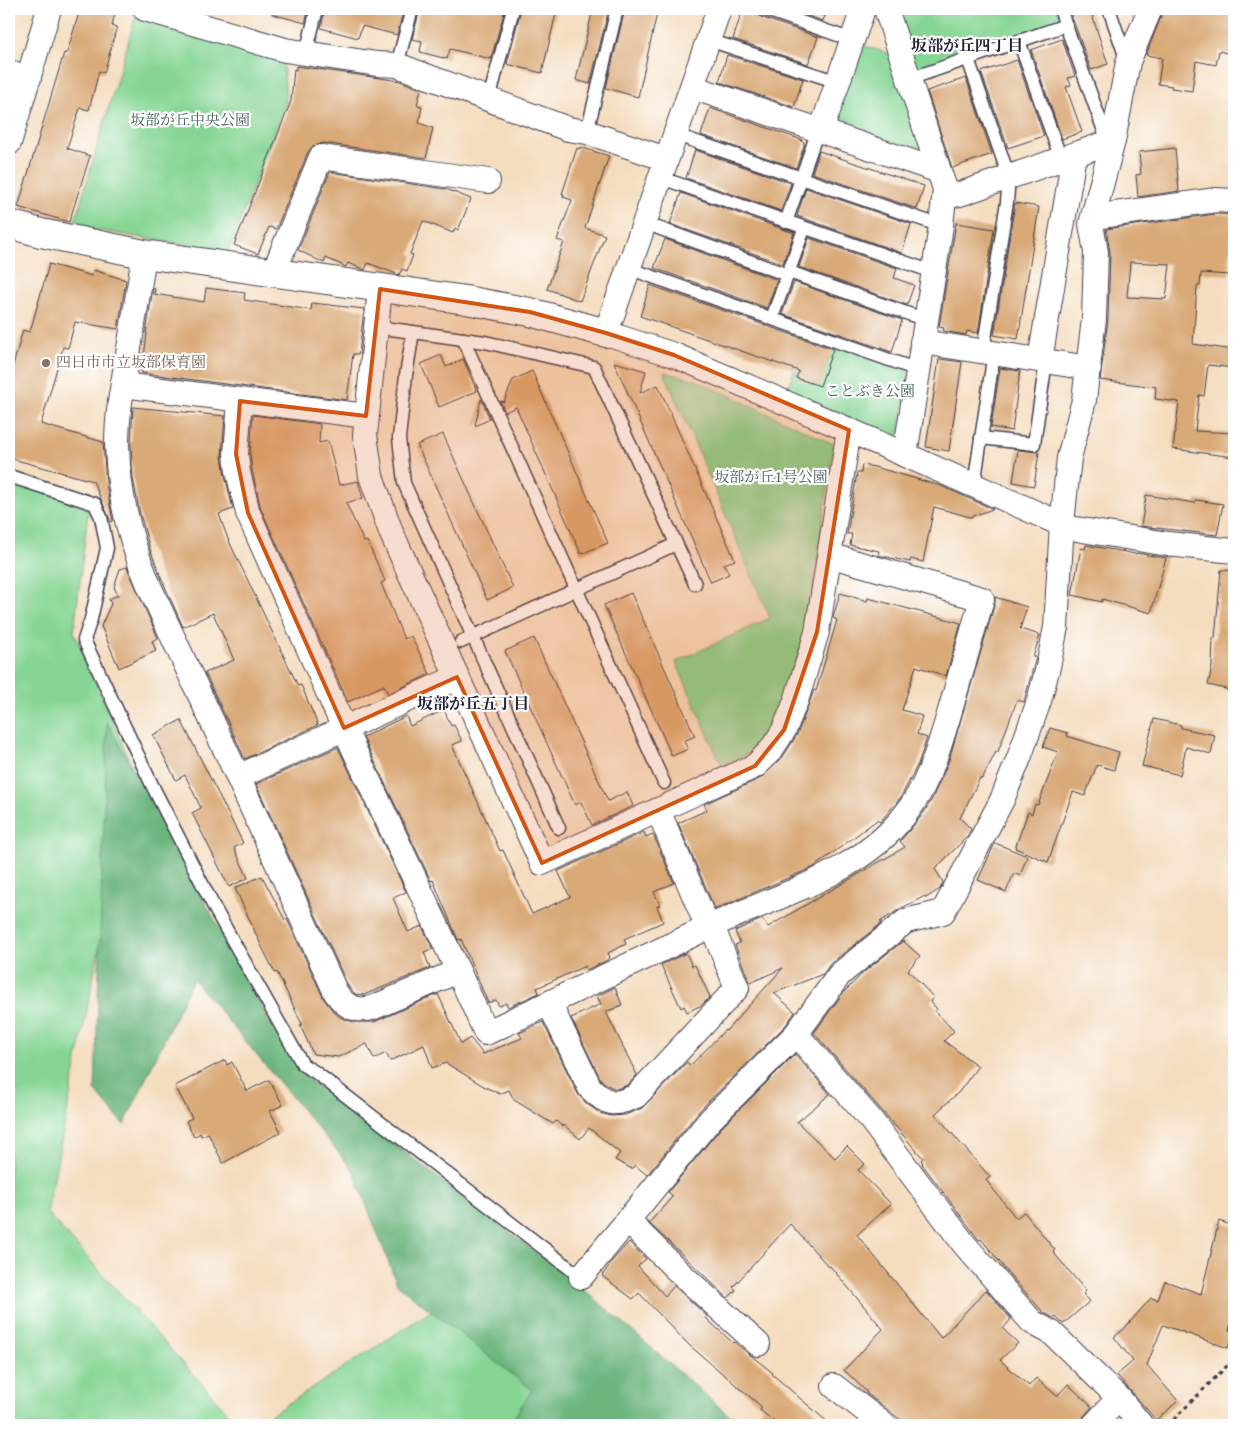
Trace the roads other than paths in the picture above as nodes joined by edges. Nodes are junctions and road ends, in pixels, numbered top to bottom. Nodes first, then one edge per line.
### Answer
1 (49, 9) edge
2 (145, 9) edge
3 (317, 9) edge
4 (412, 9) edge
5 (513, 9) edge
6 (617, 9) edge
7 (719, 9) edge
8 (764, 9) edge
9 (862, 9) edge
10 (886, 9) edge
11 (1060, 9) edge
12 (1109, 9) edge
13 (1150, 9) edge
14 (1066, 25) junction
15 (852, 40) junction
16 (1019, 41) junction
17 (721, 44) dead end
18 (306, 53) junction
19 (968, 59) junction
20 (1128, 62) junction
21 (397, 65) junction
22 (19, 75) edge
23 (909, 79) junction
24 (838, 82) junction
25 (692, 87) junction
26 (489, 99) junction
27 (820, 130) junction
28 (587, 132) junction
29 (688, 139) dead end
30 (1111, 142) junction
31 (9, 143) edge
32 (1067, 157) junction
33 (666, 158) junction
34 (939, 171) junction
35 (1009, 177) junction
36 (802, 178) junction
37 (488, 181) dead end
38 (673, 182) dead end
39 (945, 196) junction
40 (1234, 201) edge
41 (1094, 217) junction
42 (786, 222) junction
43 (9, 224) edge
44 (941, 226) junction
45 (658, 228) dead end
46 (804, 228) junction
47 (144, 254) junction
48 (933, 272) junction
49 (642, 273) dead end
50 (273, 274) junction
51 (788, 274) junction
52 (380, 289) junction
53 (772, 318) junction
54 (376, 327) junction
55 (924, 331) junction
56 (412, 332) junction
57 (606, 333) junction
58 (463, 339) junction
59 (988, 352) junction
60 (1043, 361) junction
61 (1089, 368) junction
62 (918, 370) junction
63 (123, 385) junction
64 (240, 401) junction
65 (366, 416) junction
66 (849, 430) junction
67 (981, 438) junction
68 (905, 454) junction
69 (9, 476) edge
70 (974, 485) junction
71 (1062, 523) junction
72 (676, 544) junction
73 (1234, 551) edge
74 (829, 555) junction
75 (695, 584) dead end
76 (576, 588) junction
77 (466, 639) junction
78 (457, 677) junction
79 (344, 728) junction
80 (238, 777) junction
81 (664, 784) dead end
82 (658, 810) junction
83 (559, 828) dead end
84 (710, 927) junction
85 (458, 970) junction
86 (549, 1003) junction
87 (796, 1034) junction
88 (628, 1220) junction
89 (581, 1277) joint
90 (758, 1344) dead end
91 (834, 1386) dead end
92 (1119, 1398) junction
93 (884, 1425) edge
94 (1094, 1425) edge
95 (1141, 1425) edge

1 - 22 street
2 - 18 street
3 - 18 lane
4 - 21 lane
5 - 26 lane
6 - 28 lane
7 - 25 street
8 - 15 lane
9 - 15 street
10 - 23 street
11 - 14 lane
12 - 20 lane
13 - 20 street
14 - 16 lane
14 - 30 lane
15 - 24 street
16 - 19 lane
16 - 32 lane
17 - 24 lane
18 - 21 street
19 - 23 lane
19 - 35 lane
20 - 30 street
21 - 26 street
22 - 31 street
23 - 34 street
24 - 27 street
25 - 27 street
25 - 33 street
26 - 28 street
27 - 34 street
27 - 36 lane
28 - 33 street
29 - 36 lane
30 - 32 street
30 - 41 street
32 - 35 street
32 - 60 street
33 - 57 street
34 - 39 street
35 - 39 street
35 - 59 lane
36 - 42 lane
36 - 44 lane
37 - 50 street
38 - 42 lane
39 - 44 street
40 - 41 street
41 - 61 street
42 - 46 lane
43 - 47 street
44 - 48 street
45 - 51 lane
46 - 48 lane
46 - 51 lane
47 - 50 street
47 - 63 street
48 - 55 street
49 - 53 lane
50 - 52 street
51 - 53 lane
51 - 55 lane
52 - 54 street
52 - 57 street
53 - 62 lane
54 - 56 lane
54 - 65 street
55 - 59 street
55 - 62 street
56 - 58 lane
56 - 77 lane
57 - 66 street
58 - 72 lane
58 - 76 lane
59 - 60 street
59 - 67 lane
60 - 61 street
60 - 67 lane
61 - 71 street
62 - 68 street
63 - 64 street
63 - 80 street
64 - 65 street
64 - 79 street
65 - 78 street
66 - 68 street
66 - 74 street
67 - 70 lane
68 - 70 street
69 - 89 lane
70 - 71 street
71 - 73 street
71 - 87 street
72 - 75 lane
72 - 76 lane
74 - 82 street
74 - 84 street
76 - 77 lane
76 - 81 lane
77 - 83 lane
78 - 79 street
78 - 82 street
79 - 80 street
79 - 85 street
80 - 85 street
82 - 84 street
84 - 86 street
84 - 86 street
85 - 86 street
87 - 88 street
87 - 92 street
88 - 89 street
88 - 90 street
91 - 93 street
92 - 94 street
92 - 95 street

